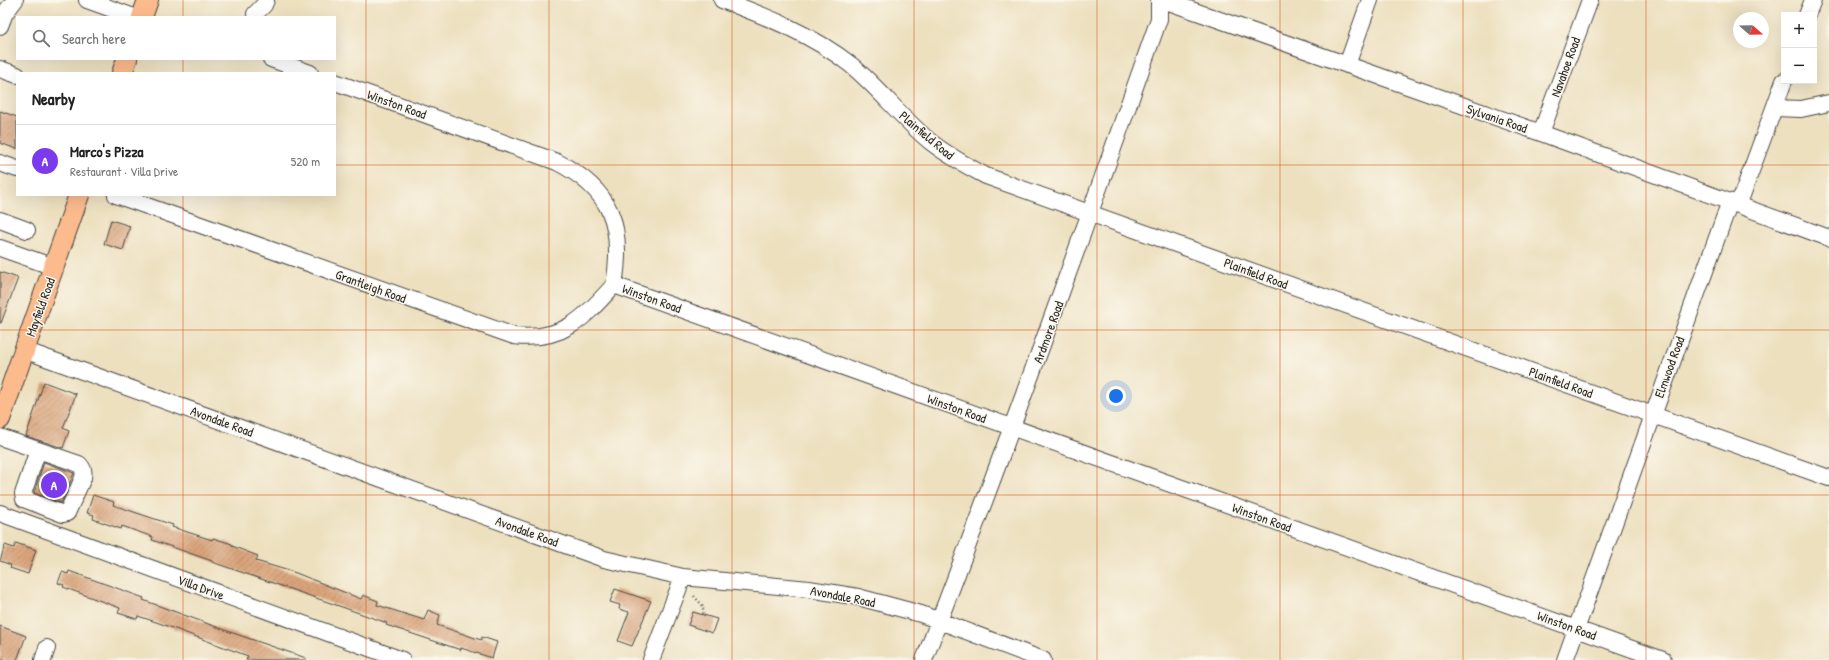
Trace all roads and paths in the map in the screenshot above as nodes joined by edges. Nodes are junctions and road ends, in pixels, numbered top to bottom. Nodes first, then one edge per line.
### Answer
1 (15, 0) edge
2 (87, 0) edge
3 (148, 0) edge
4 (266, 0) edge
5 (722, 0) edge
6 (1159, 0) edge
7 (1163, 0) edge
8 (1370, 0) edge
9 (1590, 0) edge
10 (1813, 0) edge
11 (1809, 12) edge
12 (255, 14) dead end
13 (131, 16) edge
14 (142, 16) edge
15 (0, 26) edge
16 (127, 60) edge
17 (275, 60) edge
18 (1347, 65) junction
19 (0, 69) edge
20 (122, 72) edge
21 (307, 72) edge
22 (16, 75) edge
23 (336, 82) edge
24 (1783, 84) edge
25 (1829, 103) edge
26 (1775, 108) junction
27 (1541, 133) junction
28 (0, 163) edge
29 (16, 169) edge
30 (79, 196) edge
31 (119, 196) edge
32 (1733, 203) junction
33 (1090, 214) junction
34 (0, 220) edge
35 (27, 230) dead end
36 (1829, 238) edge
37 (0, 248) edge
38 (54, 267) junction
39 (614, 285) junction
40 (24, 350) junction
41 (1652, 415) junction
42 (0, 419) edge
43 (1013, 428) junction
44 (0, 437) edge
45 (38, 450) dead end
46 (1829, 478) edge
47 (0, 513) edge
48 (683, 577) junction
49 (694, 596) dead end
50 (703, 614) dead end
51 (939, 622) junction
52 (1576, 629) junction
53 (402, 660) edge
54 (651, 660) edge
55 (924, 660) edge
56 (1043, 660) edge
57 (1565, 660) edge
58 (1663, 660) edge

1 - 15 street
2 - 13 street
3 - 14 main road
4 - 12 street
5 - 33 street, Plainfield Road
6 - 33 street, Ardmore Road
7 - 18 street, Sylvania Road
8 - 18 street
9 - 27 street, Navahoe Road
10 - 11 street
16 - 20 main road
17 - 21 street
18 - 27 street, Sylvania Road
19 - 22 street
23 - 39 street, Winston Road
24 - 26 street, Elmwood Road
25 - 26 street
26 - 32 street, Elmwood Road
27 - 32 street, Sylvania Road
28 - 29 street
30 - 38 main road, Mayfield Road
31 - 39 street, Grantleigh Road
32 - 36 street, Sylvania Road
32 - 41 street, Elmwood Road
33 - 41 street, Plainfield Road
33 - 43 street, Ardmore Road
34 - 35 street
37 - 38 street
38 - 40 main road, Mayfield Road
39 - 43 street, Winston Road
40 - 42 main road, Mayfield Road
40 - 48 street, Avondale Road
41 - 46 street, Plainfield Road
41 - 52 street, Elmwood Road
43 - 51 street, Ardmore Road
43 - 52 street, Winston Road
44 - 45 street
47 - 53 street, Villa Drive
48 - 51 street, Avondale Road
48 - 54 street
49 - 50 path
51 - 55 street, Ardmore Road
51 - 56 street, Avondale Road
52 - 57 street, Elmwood Road
52 - 58 street, Winston Road

